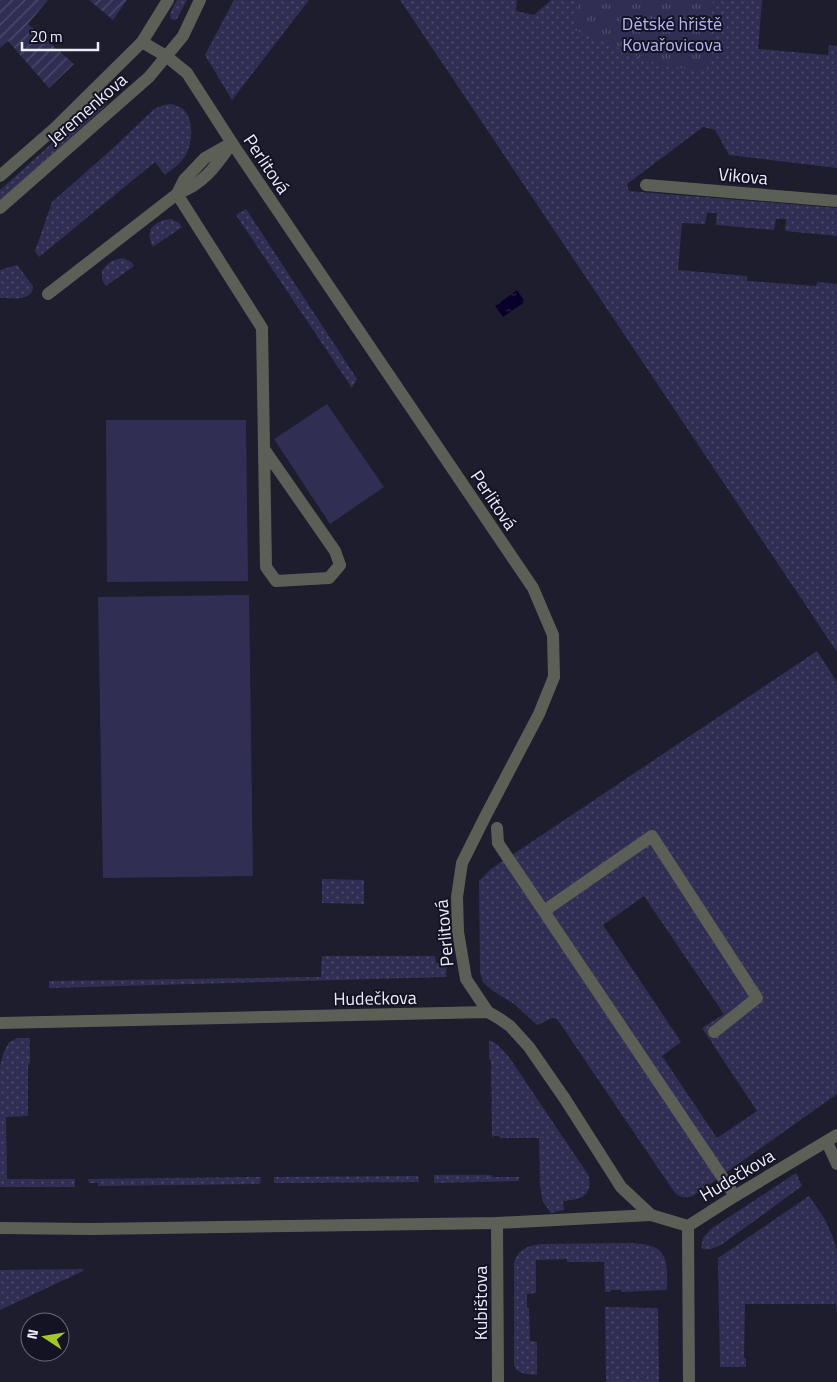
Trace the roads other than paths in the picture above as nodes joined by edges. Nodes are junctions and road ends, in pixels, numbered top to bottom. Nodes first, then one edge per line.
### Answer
1 (168, 0) edge
2 (200, 0) edge
3 (142, 42) junction
4 (166, 56) junction
5 (232, 143) junction
6 (0, 176) edge
7 (646, 185) dead end
8 (177, 194) junction
9 (837, 201) edge
10 (0, 208) edge
11 (48, 294) dead end
12 (264, 449) junction
13 (497, 828) dead end
14 (544, 912) junction
15 (488, 1012) junction
16 (0, 1023) edge
17 (714, 1032) dead end
18 (832, 1139) edge
19 (837, 1164) edge
20 (735, 1196) junction
21 (651, 1215) junction
22 (497, 1223) junction
23 (688, 1226) junction
24 (0, 1228) edge
25 (498, 1382) edge
26 (689, 1382) edge

1 - 3 street, Jeremenkova
2 - 4 street, Jeremenkova
3 - 4 street, Perlitová
3 - 6 street, Jeremenkova
4 - 5 street, Perlitová
4 - 10 street, Jeremenkova
5 - 8 street
5 - 15 street, Perlitová
7 - 9 street, Vikova
8 - 11 street
8 - 12 street
12 - 12 street
13 - 14 street
14 - 17 street
14 - 20 street
15 - 16 street, Hudečkova
15 - 21 street
18 - 19 street
18 - 20 street, Hudečkova
20 - 23 street, Hudečkova
21 - 22 street
21 - 23 street
22 - 24 street
22 - 25 street, Kubištova
23 - 26 street

